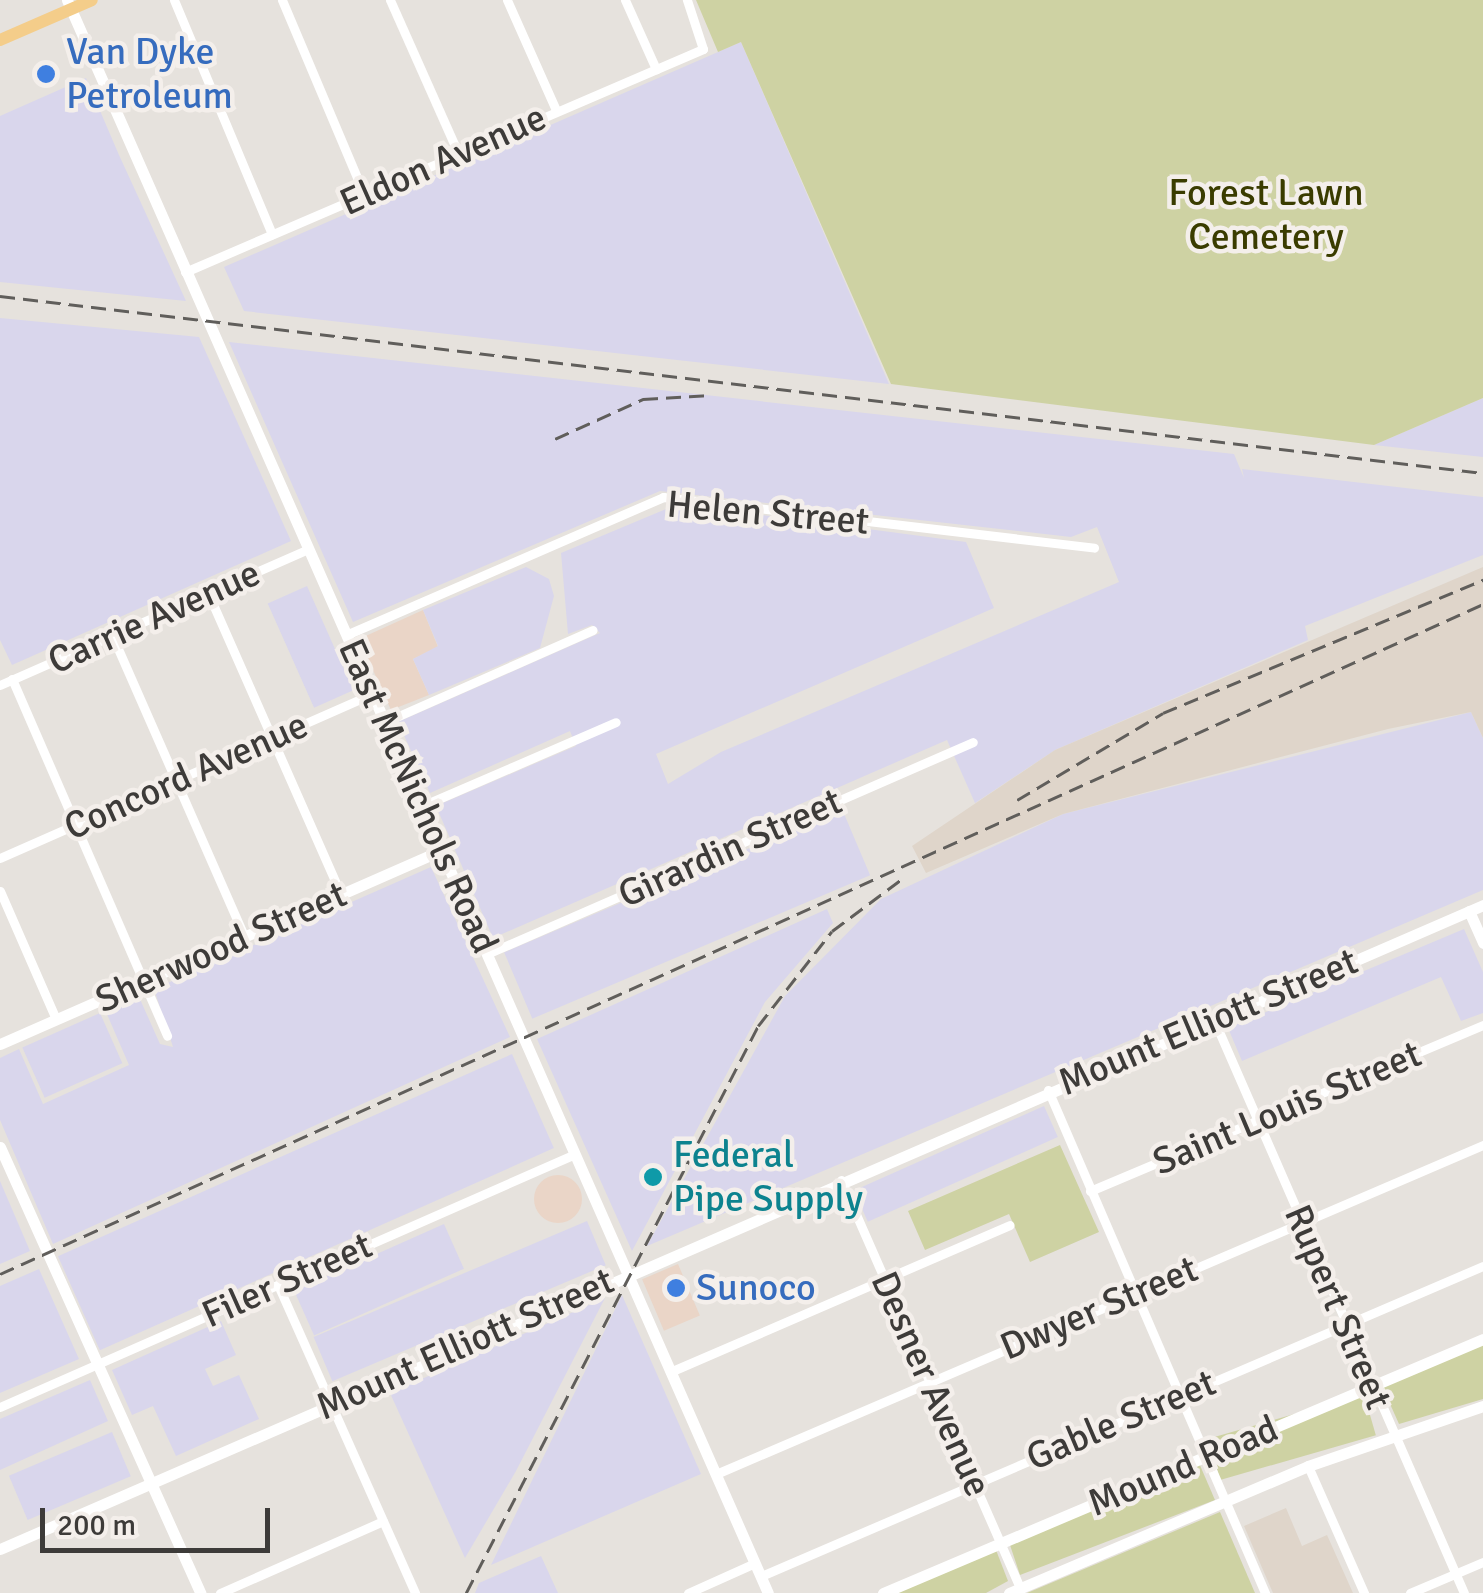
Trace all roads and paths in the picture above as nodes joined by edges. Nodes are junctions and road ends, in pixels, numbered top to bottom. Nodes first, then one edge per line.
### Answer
1 (92, 0) edge
2 (174, 0) edge
3 (282, 0) edge
4 (390, 0) edge
5 (507, 0) edge
6 (625, 0) edge
7 (687, 0) edge
8 (68, 5) edge
9 (0, 40) edge
10 (656, 69) junction
11 (556, 110) junction
12 (458, 153) junction
13 (364, 194) junction
14 (272, 234) junction
15 (186, 272) junction
16 (1094, 548) dead end
17 (308, 549) junction
18 (208, 593) junction
19 (593, 630) dead end
20 (346, 635) junction
21 (112, 636) junction
22 (12, 679) junction
23 (0, 684) edge
24 (372, 694) junction
25 (384, 722) junction
26 (616, 722) dead end
27 (272, 738) junction
28 (973, 742) dead end
29 (175, 780) junction
30 (422, 806) junction
31 (76, 824) junction
32 (441, 850) junction
33 (0, 858) edge
34 (0, 891) edge
35 (341, 894) junction
36 (1483, 905) edge
37 (1469, 911) junction
38 (244, 936) junction
39 (1483, 942) edge
40 (487, 954) junction
41 (144, 980) junction
42 (56, 1019) junction
43 (1214, 1020) junction
44 (1483, 1025) edge
45 (167, 1036) dead end
46 (0, 1044) edge
47 (1048, 1090) junction
48 (1258, 1120) junction
49 (1483, 1145) edge
50 (0, 1148) edge
51 (575, 1154) junction
52 (841, 1180) junction
53 (1090, 1191) junction
54 (1302, 1222) junction
55 (1010, 1225) dead end
56 (1483, 1266) edge
57 (626, 1273) junction
58 (885, 1280) junction
59 (278, 1284) junction
60 (1135, 1292) junction
61 (1346, 1324) junction
62 (1483, 1339) edge
63 (96, 1365) junction
64 (670, 1372) junction
65 (929, 1381) junction
66 (1372, 1386) junction
67 (1179, 1394) junction
68 (331, 1403) junction
69 (1483, 1406) edge
70 (0, 1407) edge
71 (1394, 1436) junction
72 (1206, 1456) junction
73 (1308, 1466) junction
74 (716, 1474) junction
75 (150, 1482) junction
76 (974, 1483) junction
77 (1225, 1500) junction
78 (383, 1521) junction
79 (1001, 1544) junction
80 (0, 1549) edge
81 (1483, 1562) edge
82 (758, 1570) junction
83 (1455, 1574) junction
84 (1014, 1591) edge
85 (200, 1593) edge
86 (220, 1593) edge
87 (415, 1593) edge
88 (688, 1593) edge
89 (768, 1593) edge
90 (883, 1593) edge
91 (1266, 1593) edge
92 (1364, 1593) edge
93 (1410, 1593) edge
94 (1464, 1593) edge

1 - 8 main road
2 - 14 street
3 - 13 street
4 - 12 street
5 - 11 street
6 - 10 street
7 - 10 street, Eldon Avenue
8 - 9 main road
8 - 15 main road, East McNichols Road
10 - 11 street, Eldon Avenue
11 - 12 street, Eldon Avenue
12 - 13 street, Eldon Avenue
13 - 14 street, Eldon Avenue
14 - 15 street, Eldon Avenue
15 - 17 main road, East McNichols Road
16 - 20 street, Helen Street
17 - 18 street, Carrie Avenue
17 - 20 main road, East McNichols Road
18 - 21 street, Carrie Avenue
18 - 27 street
19 - 25 street
20 - 24 main road, East McNichols Road
21 - 22 street, Carrie Avenue
21 - 29 street
22 - 23 street, Carrie Avenue
22 - 31 street
24 - 25 main road, East McNichols Road
24 - 27 street, Concord Avenue
25 - 30 main road, East McNichols Road
26 - 30 street
27 - 29 street, Concord Avenue
27 - 35 street
28 - 40 street, Girardin Street
29 - 31 street, Concord Avenue
29 - 38 street
30 - 32 main road, East McNichols Road
31 - 33 street, Concord Avenue
31 - 41 street
32 - 35 main road, Sherwood Street
32 - 40 main road, East McNichols Road
34 - 42 street
35 - 38 main road, Sherwood Street
36 - 37 main road, Mount Elliott Street
37 - 39 main road
37 - 43 main road, Mount Elliott Street
38 - 41 main road, Sherwood Street
40 - 51 main road, East McNichols Road
41 - 42 main road, Sherwood Street
41 - 45 street
42 - 46 main road, Sherwood Street
43 - 47 main road, Mount Elliott Street
43 - 48 street, Rupert Street
44 - 48 street, Saint Louis Street
47 - 52 main road, Mount Elliott Street
47 - 53 street
48 - 53 street, Saint Louis Street
48 - 54 street, Rupert Street
49 - 54 street, Dwyer Street
50 - 63 main road
51 - 57 main road, East McNichols Road
51 - 59 street, Filer Street
52 - 57 main road, Mount Elliott Street
52 - 58 street, Desner Avenue
53 - 60 street
54 - 60 street, Dwyer Street
54 - 61 street, Rupert Street
55 - 58 street
56 - 61 street, Gable Street
57 - 64 main road, East McNichols Road
57 - 68 main road, Mount Elliott Street
58 - 64 street
58 - 65 street, Desner Avenue
59 - 63 street, Filer Street
59 - 68 street
60 - 65 street, Dwyer Street
60 - 67 street
61 - 66 street, Rupert Street
61 - 67 street, Gable Street
62 - 66 main road, Mound Road
63 - 70 street, Filer Street
63 - 75 main road
64 - 74 main road, East McNichols Road
65 - 74 street, Dwyer Street
65 - 76 street, Desner Avenue
66 - 71 street, Rupert Street
66 - 72 main road, Mound Road
67 - 72 street
67 - 76 street, Gable Street
68 - 75 main road, Mount Elliott Street
68 - 78 street
69 - 71 main road, Mound Road
71 - 73 main road, Mound Road
71 - 83 street, Rupert Street
72 - 77 street
72 - 79 main road, Mound Road
73 - 77 main road, Mound Road
73 - 92 street
74 - 82 main road, East McNichols Road
75 - 80 main road, Mount Elliott Street
75 - 85 main road
76 - 79 street, Desner Avenue
76 - 82 street, Gable Street
77 - 84 main road, Mound Road
77 - 91 street
78 - 86 street
78 - 87 street
79 - 84 street, Desner Avenue
79 - 90 main road, Mound Road
81 - 83 street
82 - 88 street, Gable Street
82 - 89 main road, East McNichols Road
83 - 93 street
83 - 94 street, Rupert Street

